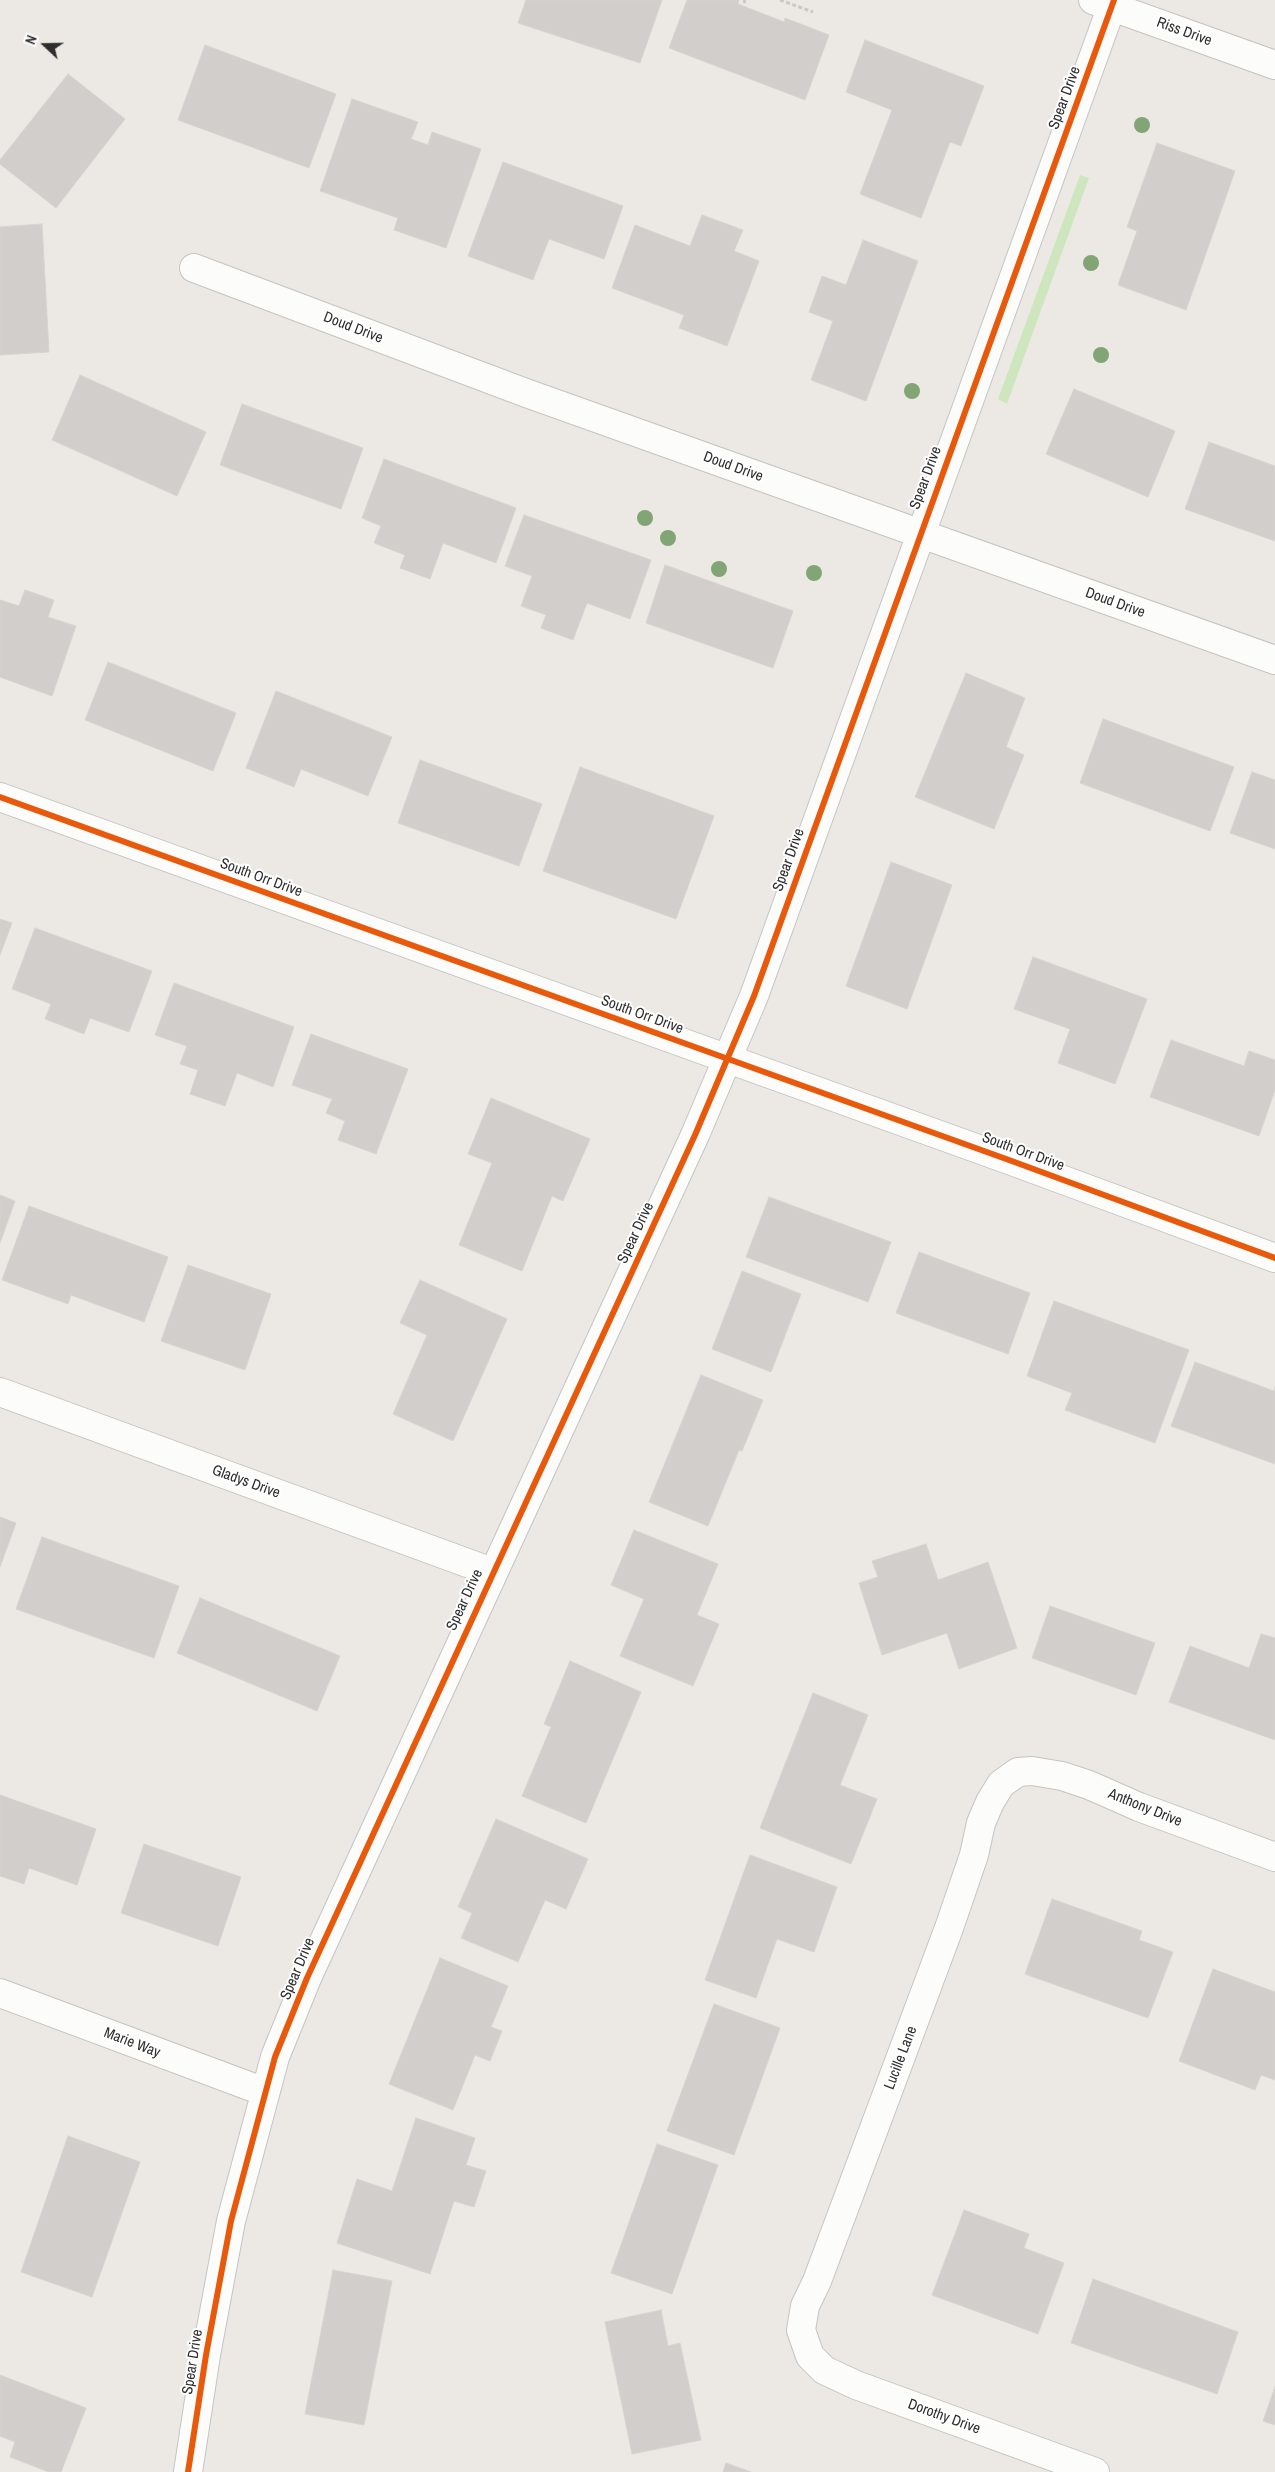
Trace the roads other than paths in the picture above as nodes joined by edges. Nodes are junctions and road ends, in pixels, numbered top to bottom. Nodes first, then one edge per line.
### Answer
1 (1107, 2) edge
2 (1275, 65) edge
3 (194, 268) dead end
4 (919, 534) junction
5 (1275, 660) edge
6 (0, 797) edge
7 (727, 1058) junction
8 (1275, 1258) edge
9 (0, 1392) edge
10 (492, 1572) junction
11 (1012, 1775) joint
12 (1275, 1857) edge
13 (0, 1993) edge
14 (264, 2092) junction
15 (806, 2346) joint
16 (188, 2472) edge
17 (1095, 2472) edge

1 - 2 street, Riss Drive
1 - 4 street, Spear Drive
3 - 4 street, Doud Drive
4 - 5 street, Doud Drive
4 - 7 street, Spear Drive
6 - 7 street, South Orr Drive
7 - 8 street, South Orr Drive
7 - 10 street, Spear Drive
9 - 10 street, Gladys Drive
10 - 14 street, Spear Drive
11 - 12 street, Anthony Drive
11 - 15 street, Lucille Lane
13 - 14 street, Marie Way
14 - 16 street, Spear Drive
15 - 17 street, Dorothy Drive

